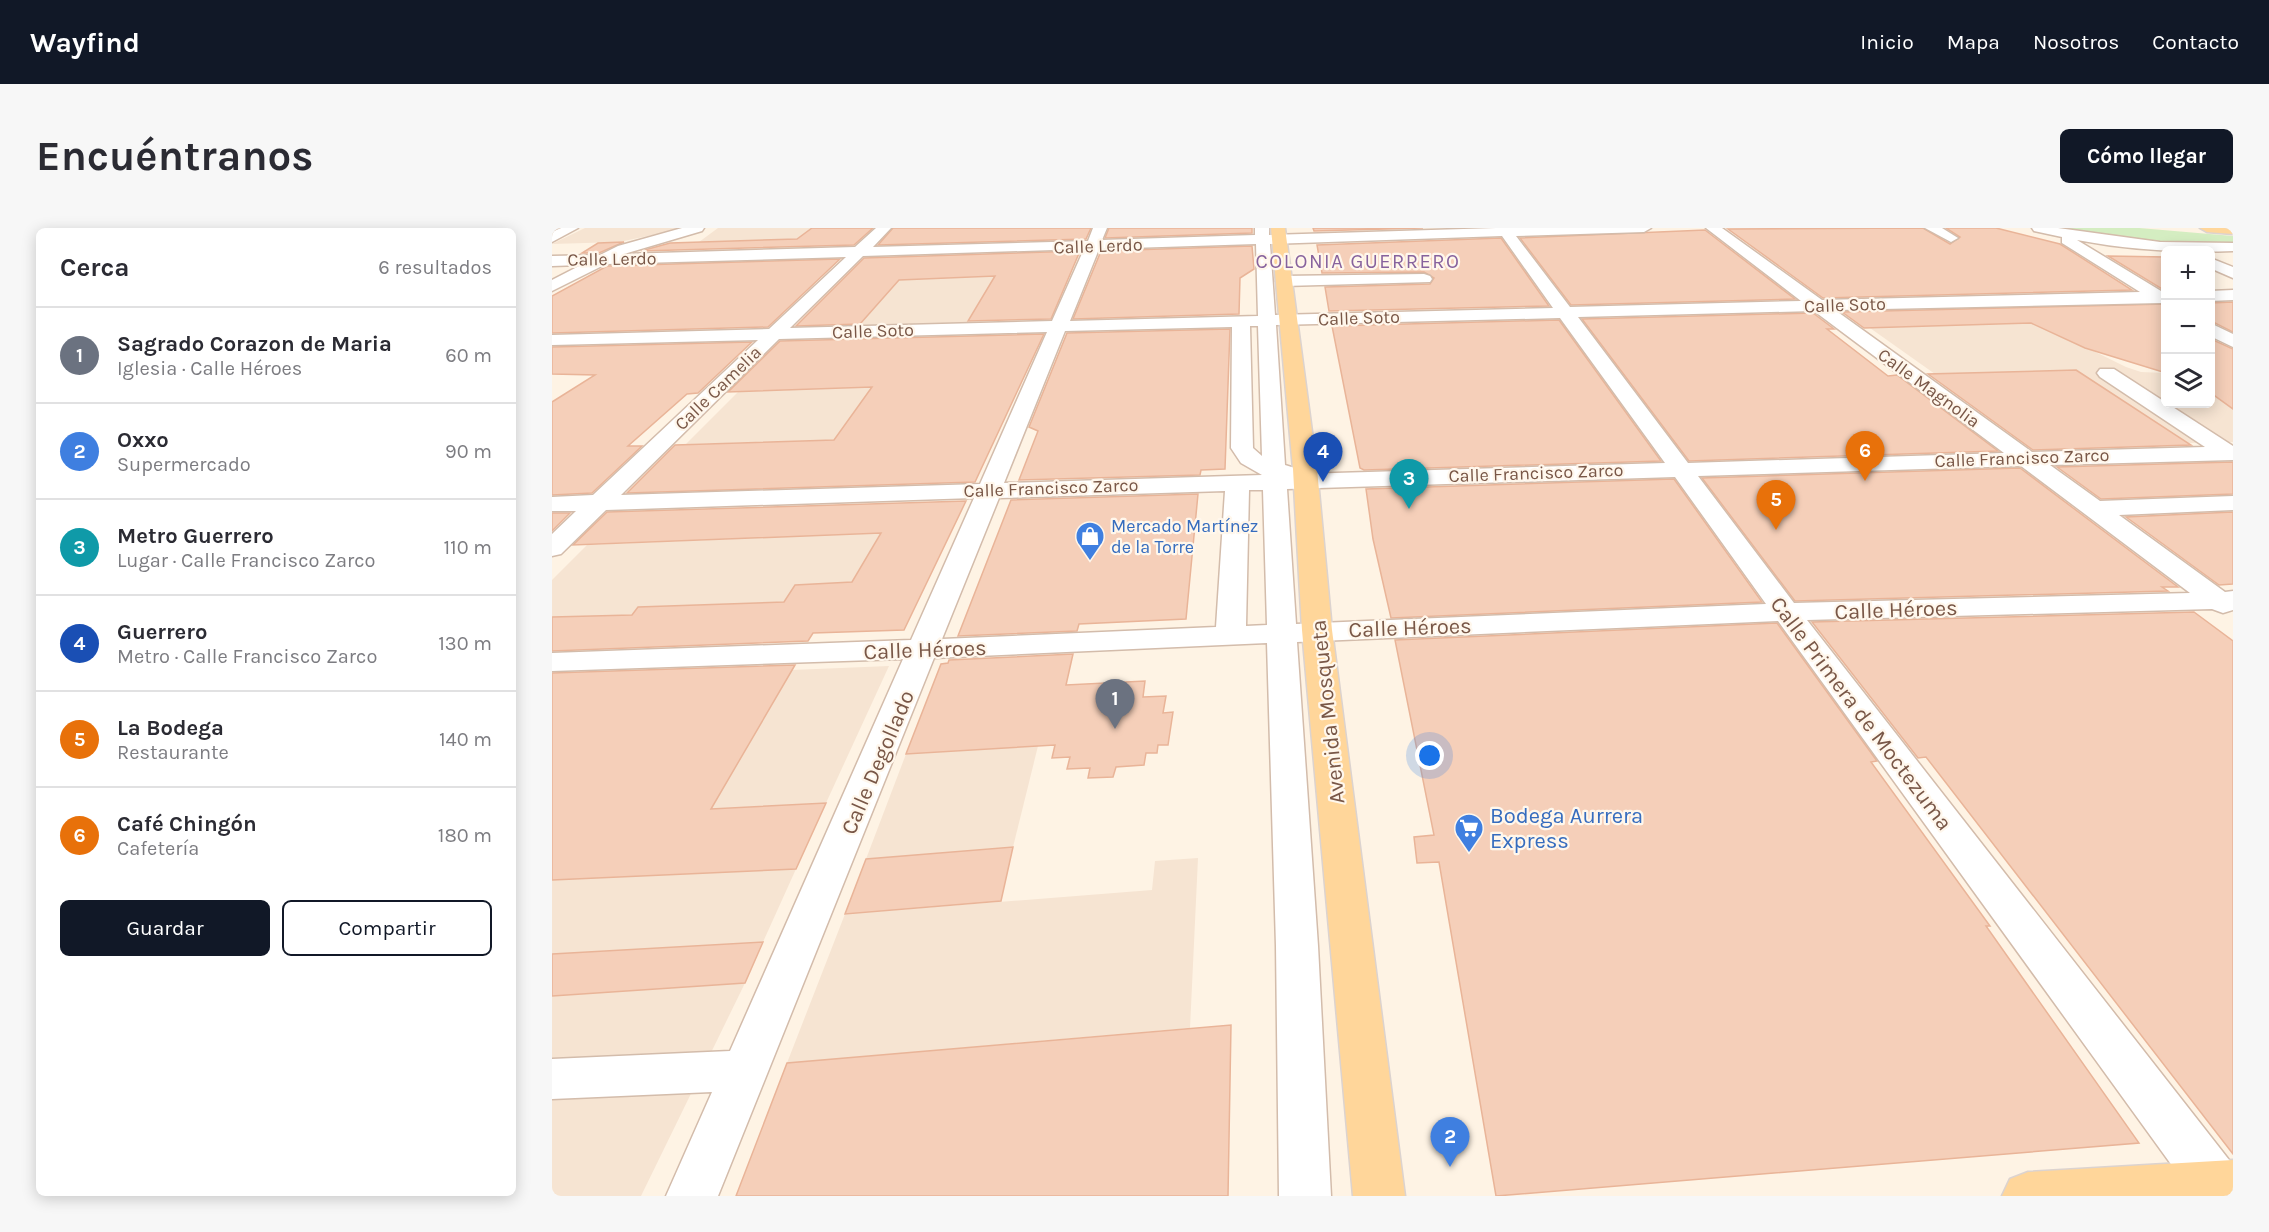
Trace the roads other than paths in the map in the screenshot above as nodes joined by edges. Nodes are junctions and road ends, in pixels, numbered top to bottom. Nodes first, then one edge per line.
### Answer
1 (572, 228) edge
2 (697, 228) edge
3 (704, 228) edge
4 (884, 228) edge
5 (1623, 228) edge
6 (1644, 228) edge
7 (1713, 228) edge
8 (1932, 228) edge
9 (2039, 228) edge
10 (2207, 228) edge
11 (1505, 230) edge
12 (2233, 230) edge
13 (2059, 233) junction
14 (1270, 234) edge
15 (1097, 237) edge
16 (552, 238) edge
17 (1951, 238) dead end
18 (2161, 246) edge
19 (2233, 247) edge
20 (2215, 248) edge
21 (858, 253) junction
22 (666, 258) junction
23 (601, 260) junction
24 (552, 261) edge
25 (2215, 264) edge
26 (2233, 273) edge
27 (1424, 279) dead end
28 (1284, 281) junction
29 (552, 286) edge
30 (2233, 295) edge
31 (2215, 296) edge
32 (2161, 297) edge
33 (2161, 298) edge
34 (1819, 306) junction
35 (1567, 312) junction
36 (1266, 320) junction
37 (1058, 326) junction
38 (2215, 331) edge
39 (774, 334) junction
40 (552, 340) edge
41 (2233, 342) edge
42 (2107, 373) dead end
43 (2231, 453) edge
44 (2025, 458) junction
45 (1679, 468) junction
46 (1285, 476) junction
47 (1237, 482) junction
48 (990, 490) junction
49 (601, 502) junction
50 (2233, 503) edge
51 (552, 504) edge
52 (2095, 509) junction
53 (552, 548) edge
54 (2228, 604) edge
55 (1786, 612) junction
56 (1317, 630) junction
57 (1281, 632) junction
58 (1231, 634) junction
59 (924, 650) junction
60 (552, 662) edge
61 (746, 1070) junction
62 (552, 1079) edge
63 (2225, 1188) edge
64 (692, 1196) edge
65 (1305, 1196) edge
66 (1379, 1196) edge
67 (2028, 1196) edge

1 - 16 street
2 - 23 street
3 - 22 street
4 - 21 street, Calle Camelia
5 - 6 street, Calle Lerdo
5 - 11 street, Calle Lerdo
7 - 34 street, Calle Magnolia
8 - 17 street
9 - 13 street
10 - 12 main road
11 - 14 street, Calle Lerdo
11 - 35 street, Calle Primera de Moctezuma
13 - 18 street
13 - 32 street
14 - 15 street, Calle Lerdo
14 - 28 main road, Avenida Mosqueta
14 - 36 street
15 - 21 street, Calle Lerdo
15 - 37 street, Calle Degollado
19 - 20 street
21 - 22 street, Calle Lerdo
21 - 39 street, Calle Camelia
22 - 23 street, Calle Lerdo
23 - 24 street, Calle Lerdo
23 - 29 street
25 - 26 street
27 - 28 street
28 - 36 main road, Avenida Mosqueta
30 - 31 street
33 - 34 street, Calle Soto
34 - 35 street, Calle Soto
34 - 44 street, Calle Magnolia
35 - 36 street, Calle Soto
35 - 45 street, Calle Primera de Moctezuma
36 - 37 street, Calle Soto
36 - 46 main road, Avenida Mosqueta
36 - 46 street
37 - 39 street, Calle Soto
37 - 48 street, Calle Degollado
38 - 41 street
39 - 40 street, Calle Soto
39 - 49 street, Calle Camelia
42 - 43 street
43 - 44 street, Calle Francisco Zarco
44 - 45 street, Calle Francisco Zarco
44 - 52 street, Calle Magnolia
45 - 46 street, Calle Francisco Zarco
45 - 55 street, Calle Primera de Moctezuma
46 - 47 street, Calle Francisco Zarco
46 - 56 main road, Avenida Mosqueta
46 - 57 street
47 - 48 street, Calle Francisco Zarco
47 - 58 street
48 - 49 street, Calle Francisco Zarco
48 - 59 street, Calle Degollado
49 - 51 street, Calle Francisco Zarco
49 - 53 street, Calle Camelia
50 - 52 street
52 - 54 street, Calle Magnolia
54 - 55 street, Calle Héroes
55 - 56 street, Calle Héroes
55 - 63 street, Calle Primera de Moctezuma
56 - 57 street, Calle Héroes
56 - 66 main road, Avenida Mosqueta
57 - 58 street, Calle Héroes
57 - 65 street
58 - 59 street, Calle Héroes
59 - 60 street, Calle Héroes
59 - 61 street, Calle Degollado
61 - 62 street
61 - 64 street, Calle Degollado
63 - 67 main road

